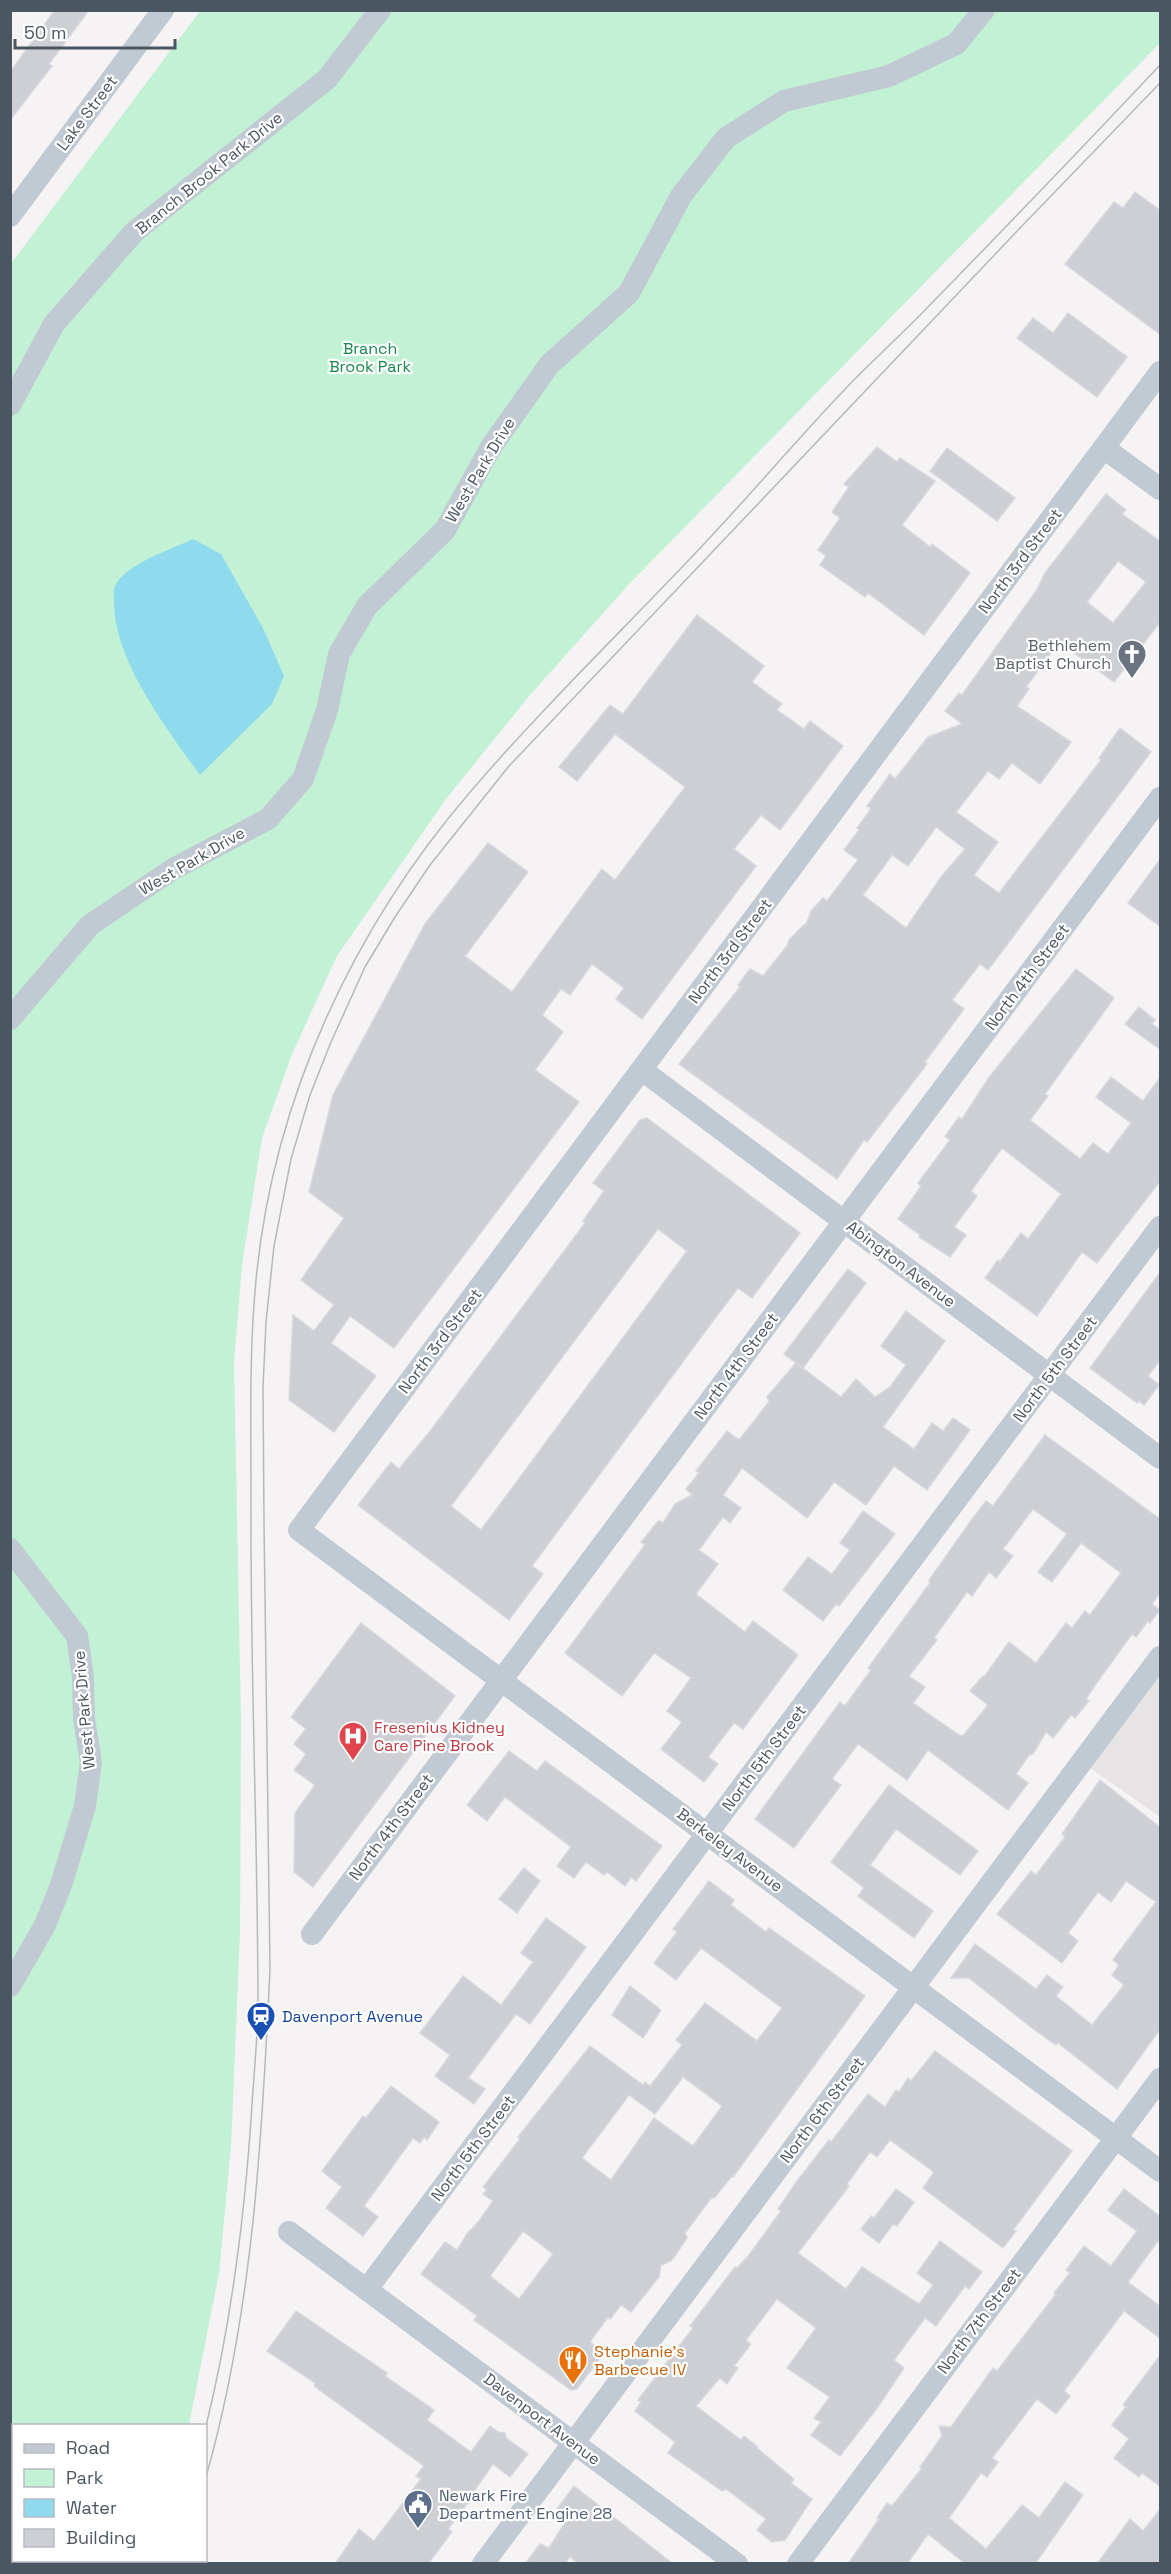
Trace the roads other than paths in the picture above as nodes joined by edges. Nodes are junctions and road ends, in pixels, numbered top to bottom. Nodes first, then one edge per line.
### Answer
1 (163, 10) edge
2 (380, 10) edge
3 (984, 10) edge
4 (10, 216) edge
5 (1161, 372) edge
6 (10, 405) edge
7 (1104, 448) junction
8 (1161, 489) edge
9 (1161, 798) edge
10 (10, 1019) edge
11 (642, 1070) junction
12 (844, 1221) junction
13 (1161, 1227) edge
14 (1050, 1375) junction
15 (1161, 1458) edge
16 (299, 1530) joint
17 (10, 1550) edge
18 (1161, 1657) edge
19 (501, 1680) junction
20 (707, 1834) junction
21 (312, 1934) dead end
22 (10, 1986) edge
23 (914, 1987) junction
24 (1161, 2079) edge
25 (1116, 2138) junction
26 (1161, 2171) edge
27 (289, 2232) dead end
28 (367, 2289) junction
29 (574, 2443) junction
30 (483, 2564) edge
31 (737, 2564) edge
32 (798, 2564) edge

1 - 4 street, Lake Street
2 - 6 street, Branch Brook Park Drive
3 - 10 street, West Park Drive
5 - 7 street, North 3rd Street
7 - 8 street
7 - 11 street, North 3rd Street
9 - 12 street, North 4th Street
11 - 12 street, Abington Avenue
11 - 16 street, North 3rd Street
12 - 14 street, Abington Avenue
12 - 19 street, North 4th Street
13 - 14 street, North 5th Street
14 - 15 street, Abington Avenue
14 - 20 street, North 5th Street
16 - 19 street, Berkeley Avenue
17 - 22 street, West Park Drive
18 - 23 street, North 6th Street
19 - 20 street, Berkeley Avenue
19 - 21 street, North 4th Street
20 - 23 street, Berkeley Avenue
20 - 28 street, North 5th Street
23 - 25 street, Berkeley Avenue
23 - 29 street, North 6th Street
24 - 25 street, North 7th Street
25 - 26 street, Berkeley Avenue
25 - 32 street, North 7th Street
27 - 28 street, Davenport Avenue
28 - 29 street, Davenport Avenue
29 - 30 street, North 6th Street
29 - 31 street, Davenport Avenue

